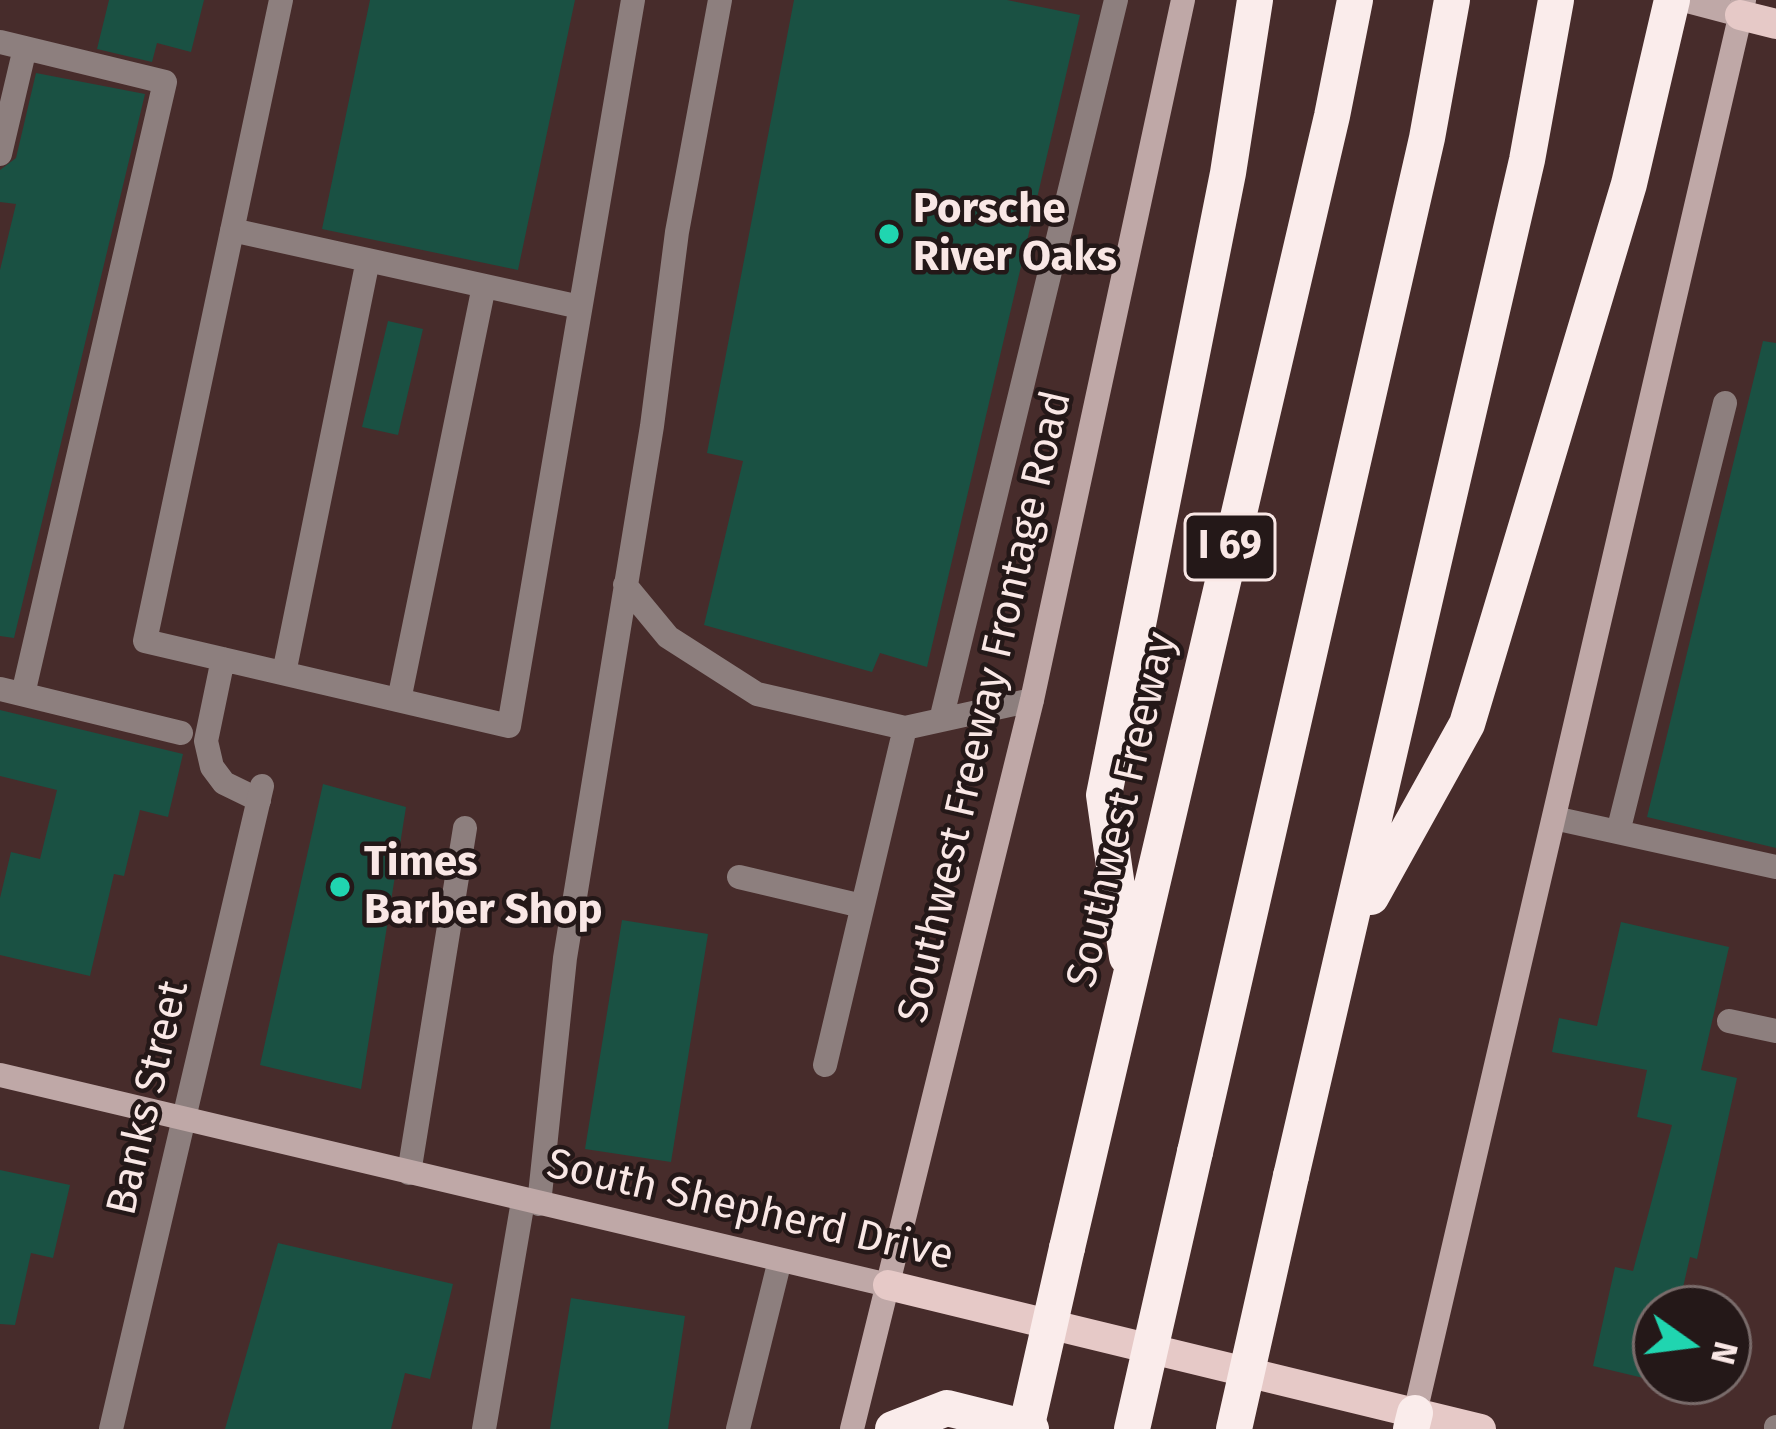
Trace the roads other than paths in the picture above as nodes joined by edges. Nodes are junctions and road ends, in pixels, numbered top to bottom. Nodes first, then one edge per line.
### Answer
1 (281, 0) edge
2 (633, 0) edge
3 (720, 0) edge
4 (1116, 0) edge
5 (1183, 0) edge
6 (1256, 0) edge
7 (1354, 0) edge
8 (1453, 0) edge
9 (1556, 0) edge
10 (1672, 0) edge
11 (1683, 0) edge
12 (1742, 8) edge
13 (1776, 24) edge
14 (12, 45) edge
15 (0, 154) edge
16 (232, 230) junction
17 (368, 260) junction
18 (484, 286) junction
19 (580, 307) junction
20 (1725, 403) dead end
21 (625, 585) junction
22 (223, 658) junction
23 (284, 673) junction
24 (12, 692) edge
25 (399, 700) junction
26 (1032, 700) junction
27 (941, 720) junction
28 (905, 728) junction
29 (181, 733) dead end
30 (1554, 818) junction
31 (465, 829) dead end
32 (1618, 832) junction
33 (1776, 867) edge
34 (740, 877) dead end
35 (862, 906) junction
36 (1352, 932) junction
37 (1130, 978) junction
38 (1729, 1021) dead end
39 (1776, 1031) edge
40 (825, 1065) dead end
41 (0, 1075) edge
42 (184, 1119) junction
43 (409, 1173) junction
44 (531, 1202) junction
45 (780, 1260) junction
46 (887, 1285) junction
47 (1413, 1421) edge
48 (111, 1429) edge
49 (484, 1429) edge
50 (738, 1429) edge
51 (852, 1429) edge
52 (893, 1429) edge
53 (1028, 1429) edge
54 (1132, 1429) edge
55 (1234, 1429) edge
56 (1481, 1429) edge

1 - 16 street
2 - 19 street
3 - 21 street
4 - 27 street
5 - 26 main road, Southwest Freeway Frontage Road
6 - 37 highway
7 - 37 highway, Southwest Freeway / I 69
8 - 54 highway, bridge
9 - 36 highway
10 - 36 highway
11 - 12 main road
12 - 13 main road
12 - 30 main road
14 - 15 street
14 - 24 street
16 - 17 street
16 - 22 street
17 - 18 street
17 - 23 street
18 - 19 street
18 - 25 street
19 - 25 street
20 - 32 street
21 - 28 street
21 - 44 street
22 - 23 street
22 - 42 street, Banks Street
23 - 25 street
24 - 29 street
26 - 27 street
26 - 46 main road, Southwest Freeway Frontage Road
27 - 28 street
28 - 35 street
30 - 32 street
30 - 47 main road
31 - 43 street
32 - 33 street
34 - 35 street
35 - 40 street
36 - 55 highway, bridge
37 - 53 highway, Southwest Freeway / I 69, bridge
38 - 39 street
41 - 42 main road, South Shepherd Drive
42 - 43 main road, South Shepherd Drive
42 - 48 street, Banks Street
43 - 44 main road, South Shepherd Drive
44 - 45 main road, South Shepherd Drive
44 - 49 street
45 - 46 main road, South Shepherd Drive
45 - 50 street
46 - 47 main road, South Shepherd Drive
46 - 51 main road, Southwest Freeway Frontage Road
47 - 56 main road, South Shepherd Drive
52 - 53 highway

